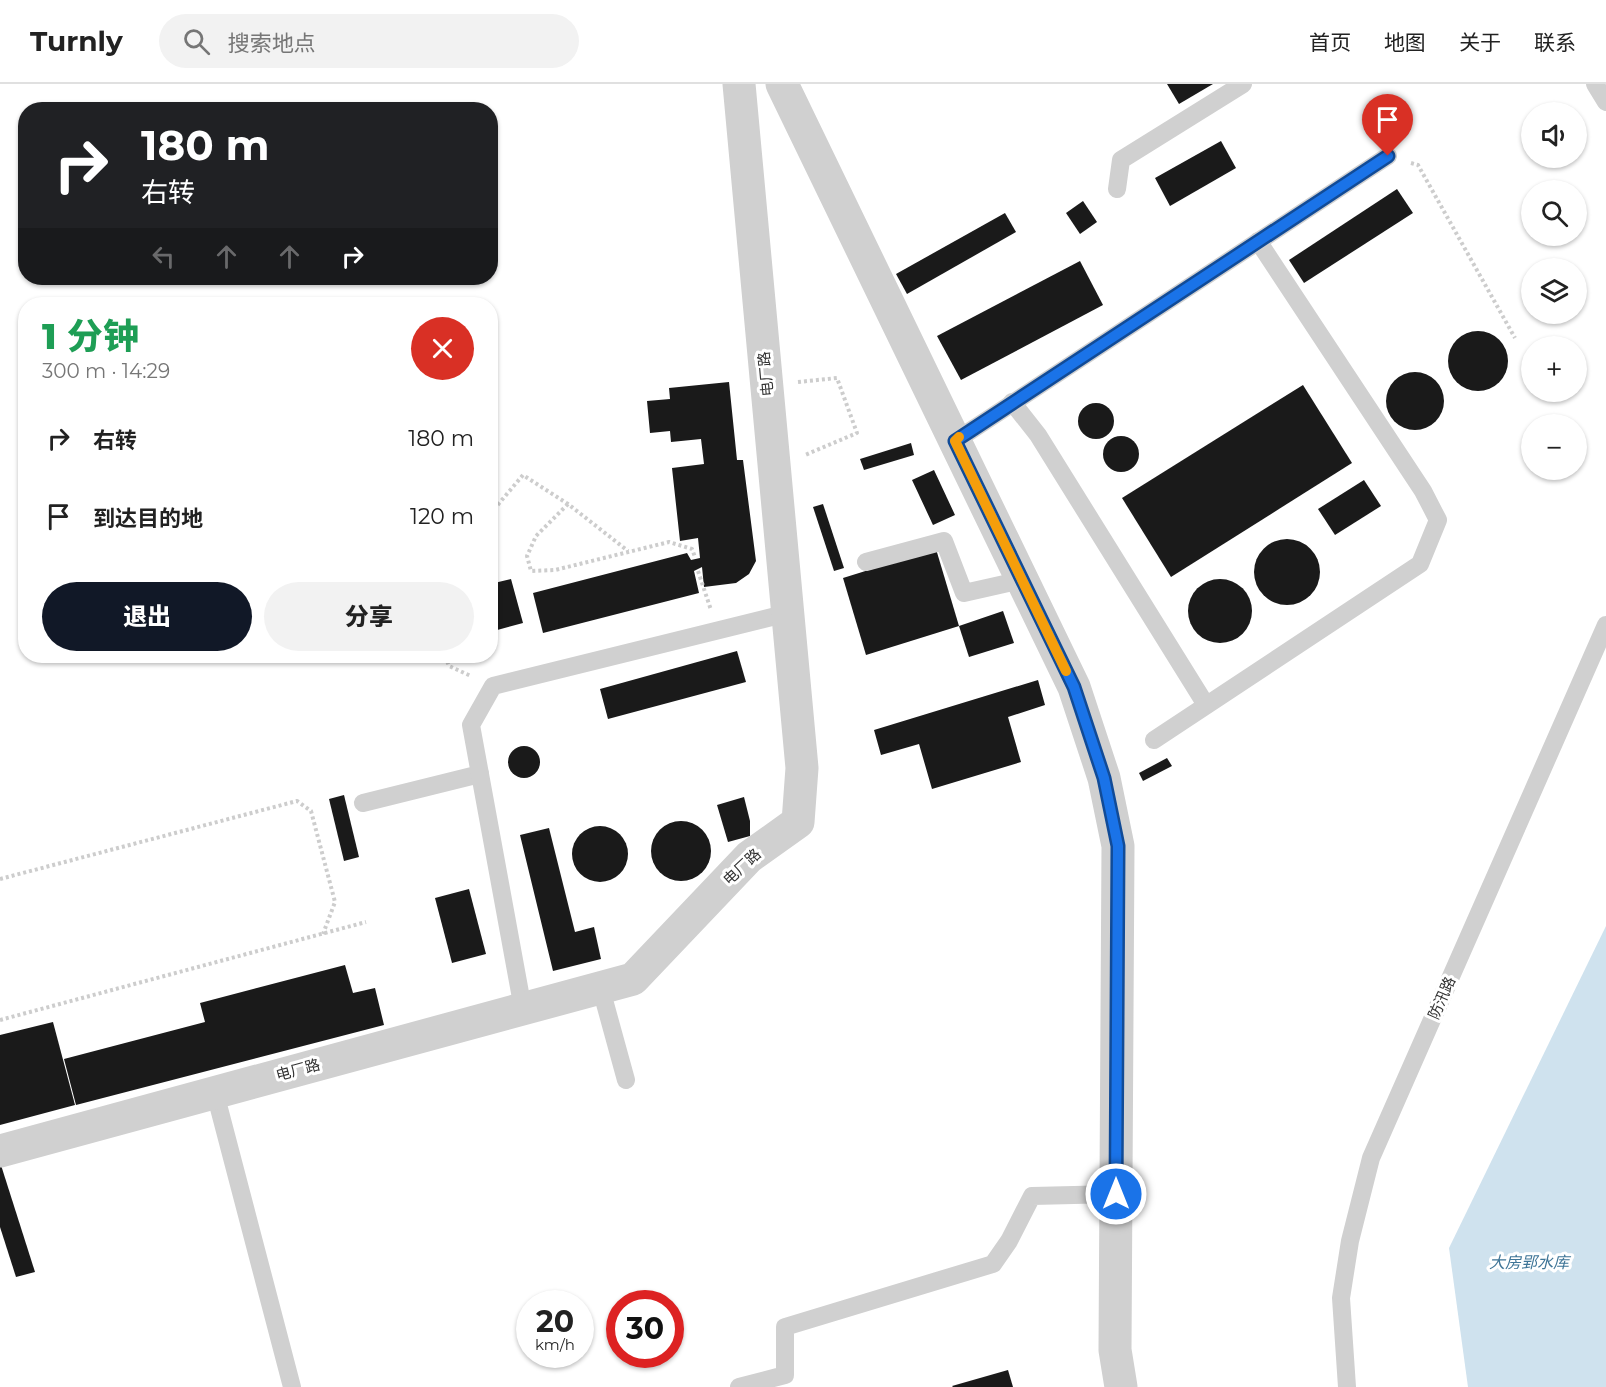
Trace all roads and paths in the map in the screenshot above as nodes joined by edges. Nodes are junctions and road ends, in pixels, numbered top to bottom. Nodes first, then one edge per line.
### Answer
1 (740, 84) edge
2 (1243, 84) edge
3 (1595, 84) edge
4 (786, 85) edge
5 (1606, 102) edge
6 (1388, 156) joint
7 (1117, 189) dead end
8 (1258, 241) junction
9 (1515, 338) dead end
10 (767, 384) junction
11 (1012, 402) junction
12 (955, 441) junction
13 (774, 461) junction
14 (568, 504) junction
15 (498, 505) edge
16 (629, 552) junction
17 (694, 557) dead end
18 (866, 562) dead end
19 (698, 571) dead end
20 (1022, 580) junction
21 (788, 613) junction
22 (1606, 625) edge
23 (719, 630) junction
24 (448, 663) edge
25 (493, 686) junction
26 (1206, 705) junction
27 (1154, 740) dead end
28 (480, 774) junction
29 (363, 803) dead end
30 (0, 879) edge
31 (366, 922) dead end
32 (323, 934) junction
33 (601, 988) junction
34 (523, 1010) junction
35 (0, 1020) edge
36 (626, 1080) dead end
37 (215, 1093) junction
38 (0, 1151) edge
39 (1116, 1194) junction
40 (292, 1387) edge
41 (739, 1387) edge
42 (1121, 1387) edge
43 (1347, 1387) edge

1 - 10 street, 电厂路
2 - 7 lane
3 - 5 lane
4 - 12 street
6 - 8 lane
6 - 9 path
8 - 11 lane
8 - 26 lane
10 - 13 street, 电厂路
10 - 13 path
11 - 12 lane
11 - 26 lane
12 - 20 street
13 - 21 street, 电厂路
14 - 15 path
14 - 16 path
14 - 16 path
16 - 17 path
18 - 20 lane
19 - 23 path
20 - 39 street
21 - 23 lane
21 - 33 street, 电厂路
22 - 43 lane, 防汛路
23 - 25 lane
24 - 25 path
25 - 28 lane
26 - 27 lane
28 - 29 lane
28 - 34 lane
30 - 32 path
31 - 32 path
32 - 35 path
33 - 34 street, 电厂路
33 - 36 lane
34 - 37 street, 电厂路
37 - 38 street, 电厂路
37 - 40 lane
39 - 41 lane
39 - 42 street

